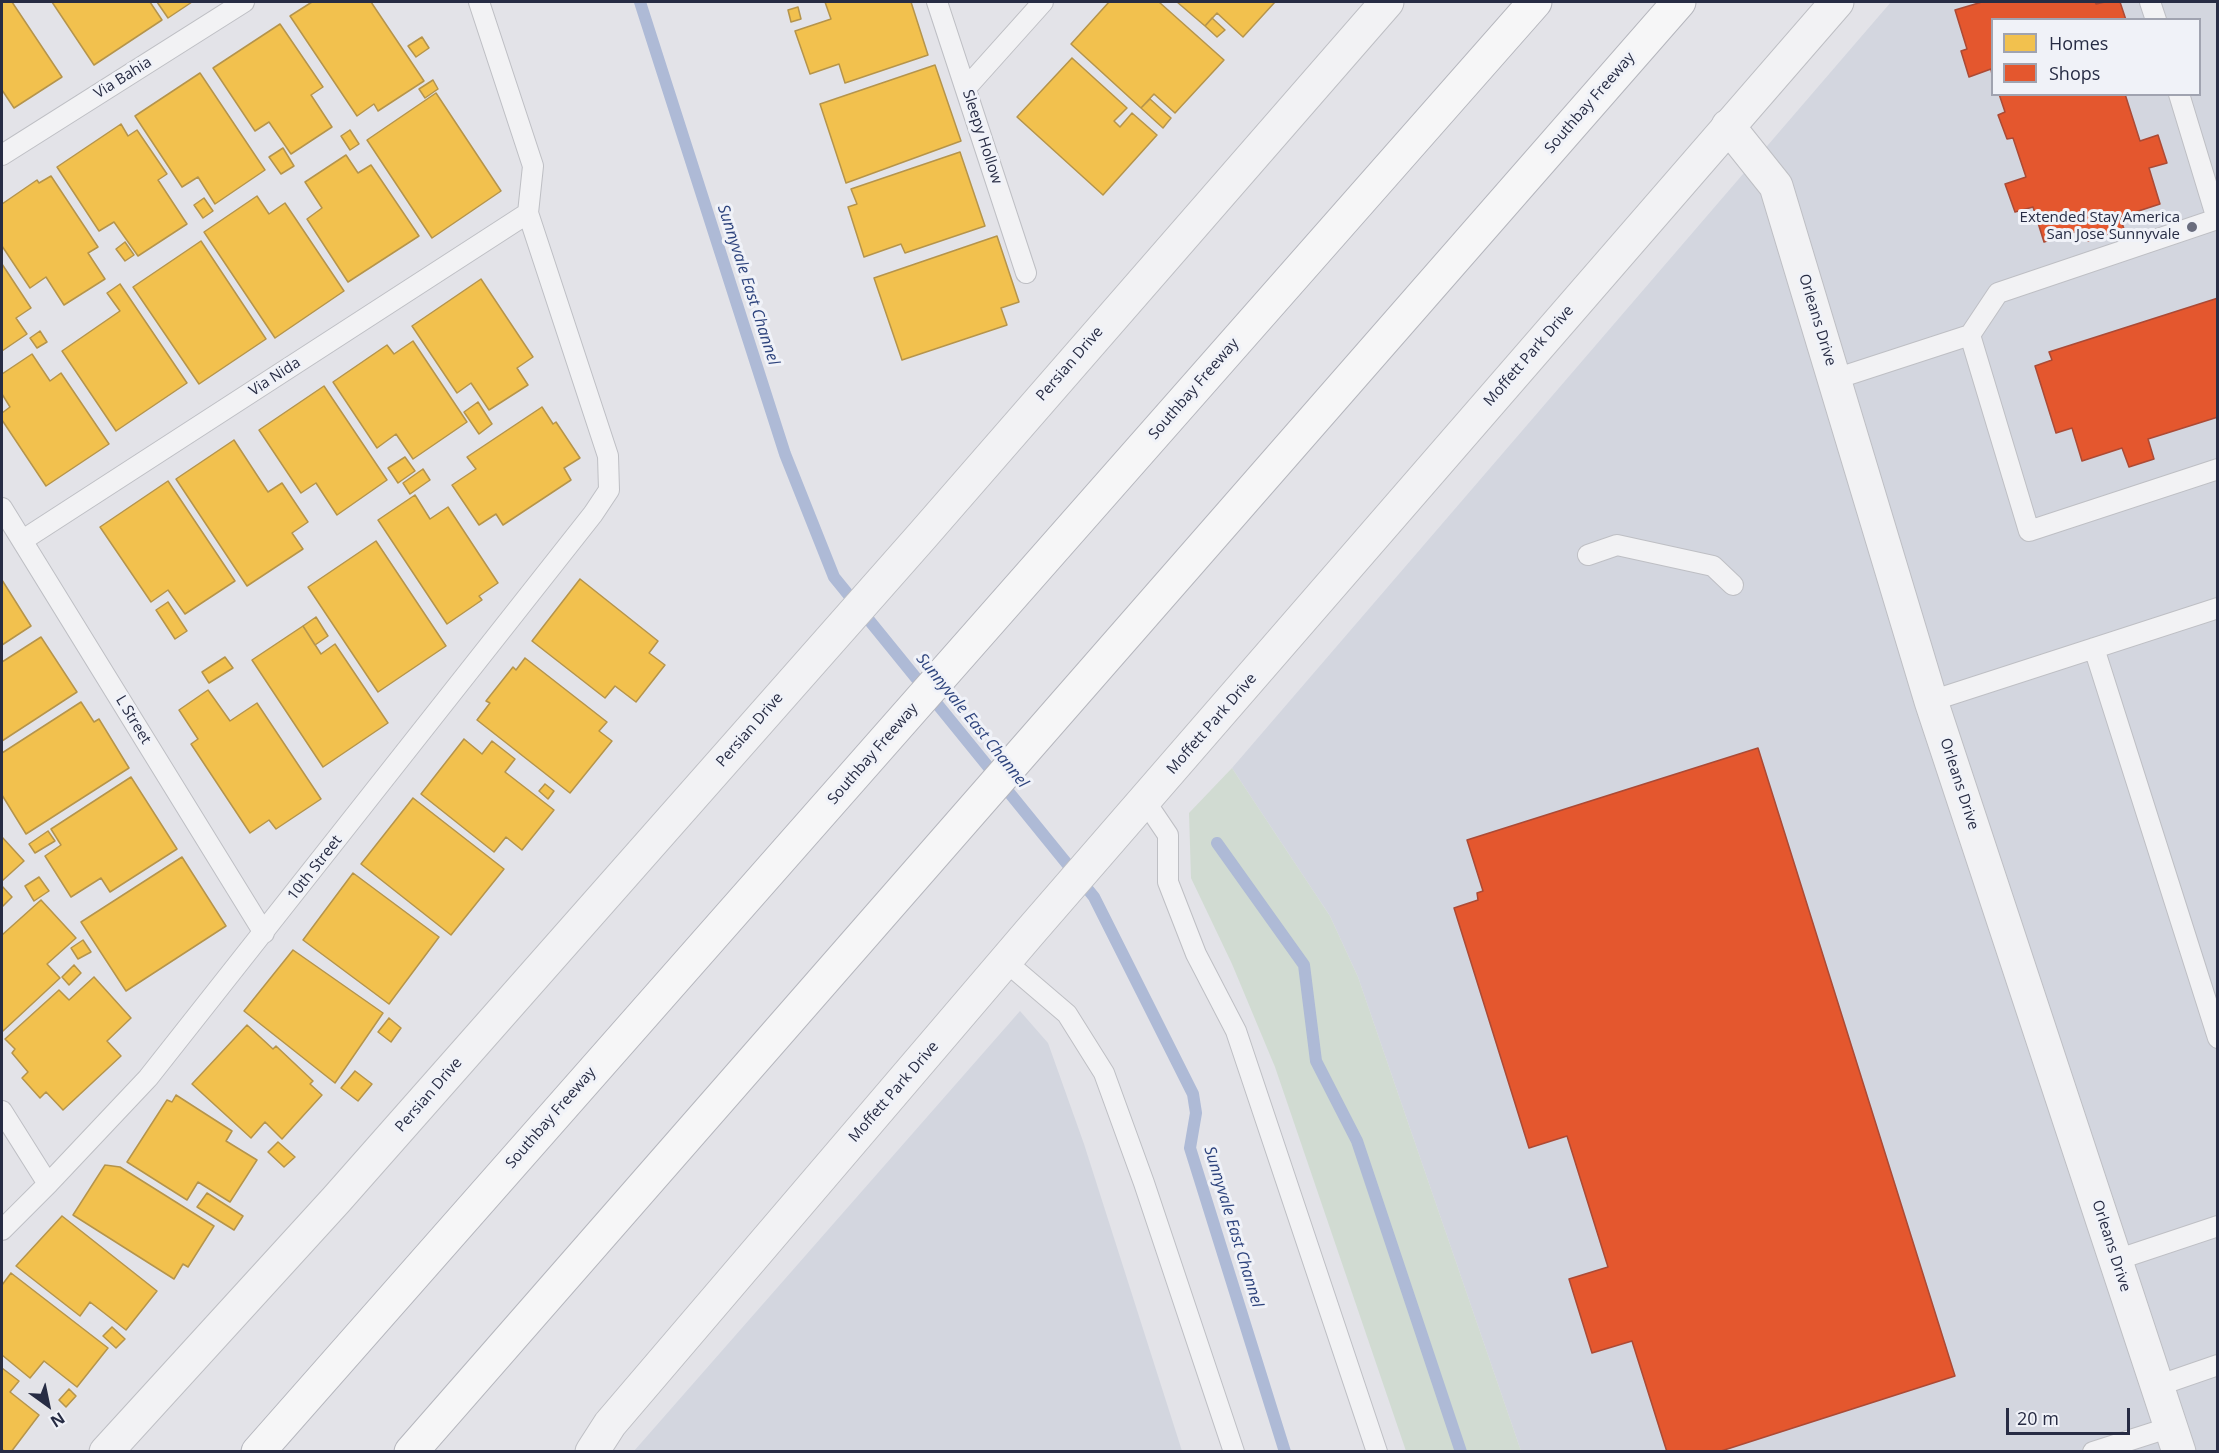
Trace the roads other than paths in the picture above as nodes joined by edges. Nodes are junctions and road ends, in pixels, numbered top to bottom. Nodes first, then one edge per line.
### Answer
1 (244, 2) edge
2 (479, 2) edge
3 (937, 2) edge
4 (1043, 2) edge
5 (1387, 2) edge
6 (1534, 2) edge
7 (1679, 2) edge
8 (1837, 2) edge
9 (2150, 2) edge
10 (2155, 18) edge
11 (966, 88) junction
12 (2180, 96) edge
13 (1728, 126) junction
14 (2, 155) edge
15 (528, 213) junction
16 (1026, 273) dead end
17 (1970, 335) junction
18 (1835, 379) junction
19 (2217, 469) edge
20 (2, 508) edge
21 (23, 540) junction
22 (1588, 555) dead end
23 (1733, 585) dead end
24 (2217, 608) edge
25 (2094, 648) junction
26 (1931, 701) junction
27 (1139, 809) junction
28 (264, 933) junction
29 (1005, 961) junction
30 (2217, 1038) edge
31 (2, 1111) edge
32 (48, 1184) junction
33 (2217, 1226) edge
34 (2, 1230) edge
35 (2116, 1260) junction
36 (2217, 1365) edge
37 (2157, 1386) junction
38 (2175, 1439) edge
39 (106, 1452) edge
40 (258, 1452) edge
41 (411, 1452) edge
42 (592, 1452) edge
43 (1234, 1452) edge
44 (1377, 1452) edge
45 (2093, 1452) edge

1 - 14 lane, Via Bahia
2 - 15 lane
3 - 11 lane, Sleepy Hollow
4 - 11 lane
5 - 39 street, Persian Drive
6 - 40 highway, Southbay Freeway
7 - 41 highway, Southbay Freeway
8 - 13 street, Moffett Park Drive
9 - 10 lane
11 - 16 lane, Sleepy Hollow
12 - 17 lane
13 - 18 street, Orleans Drive
13 - 27 street, Moffett Park Drive
15 - 21 lane, Via Nida
15 - 28 lane, 10th Street
17 - 18 lane
17 - 19 lane
18 - 26 street, Orleans Drive
20 - 21 lane, L Street
21 - 28 lane, L Street
22 - 23 lane
24 - 25 lane
25 - 26 lane
25 - 30 lane
26 - 35 street, Orleans Drive
27 - 29 street, Moffett Park Drive
27 - 44 lane
28 - 32 lane, 10th Street
29 - 42 street, Moffett Park Drive
29 - 43 lane
31 - 32 lane
32 - 34 lane, 10th Street
33 - 35 lane
35 - 37 street, Orleans Drive
36 - 37 lane
37 - 38 street, Orleans Drive
38 - 45 lane

